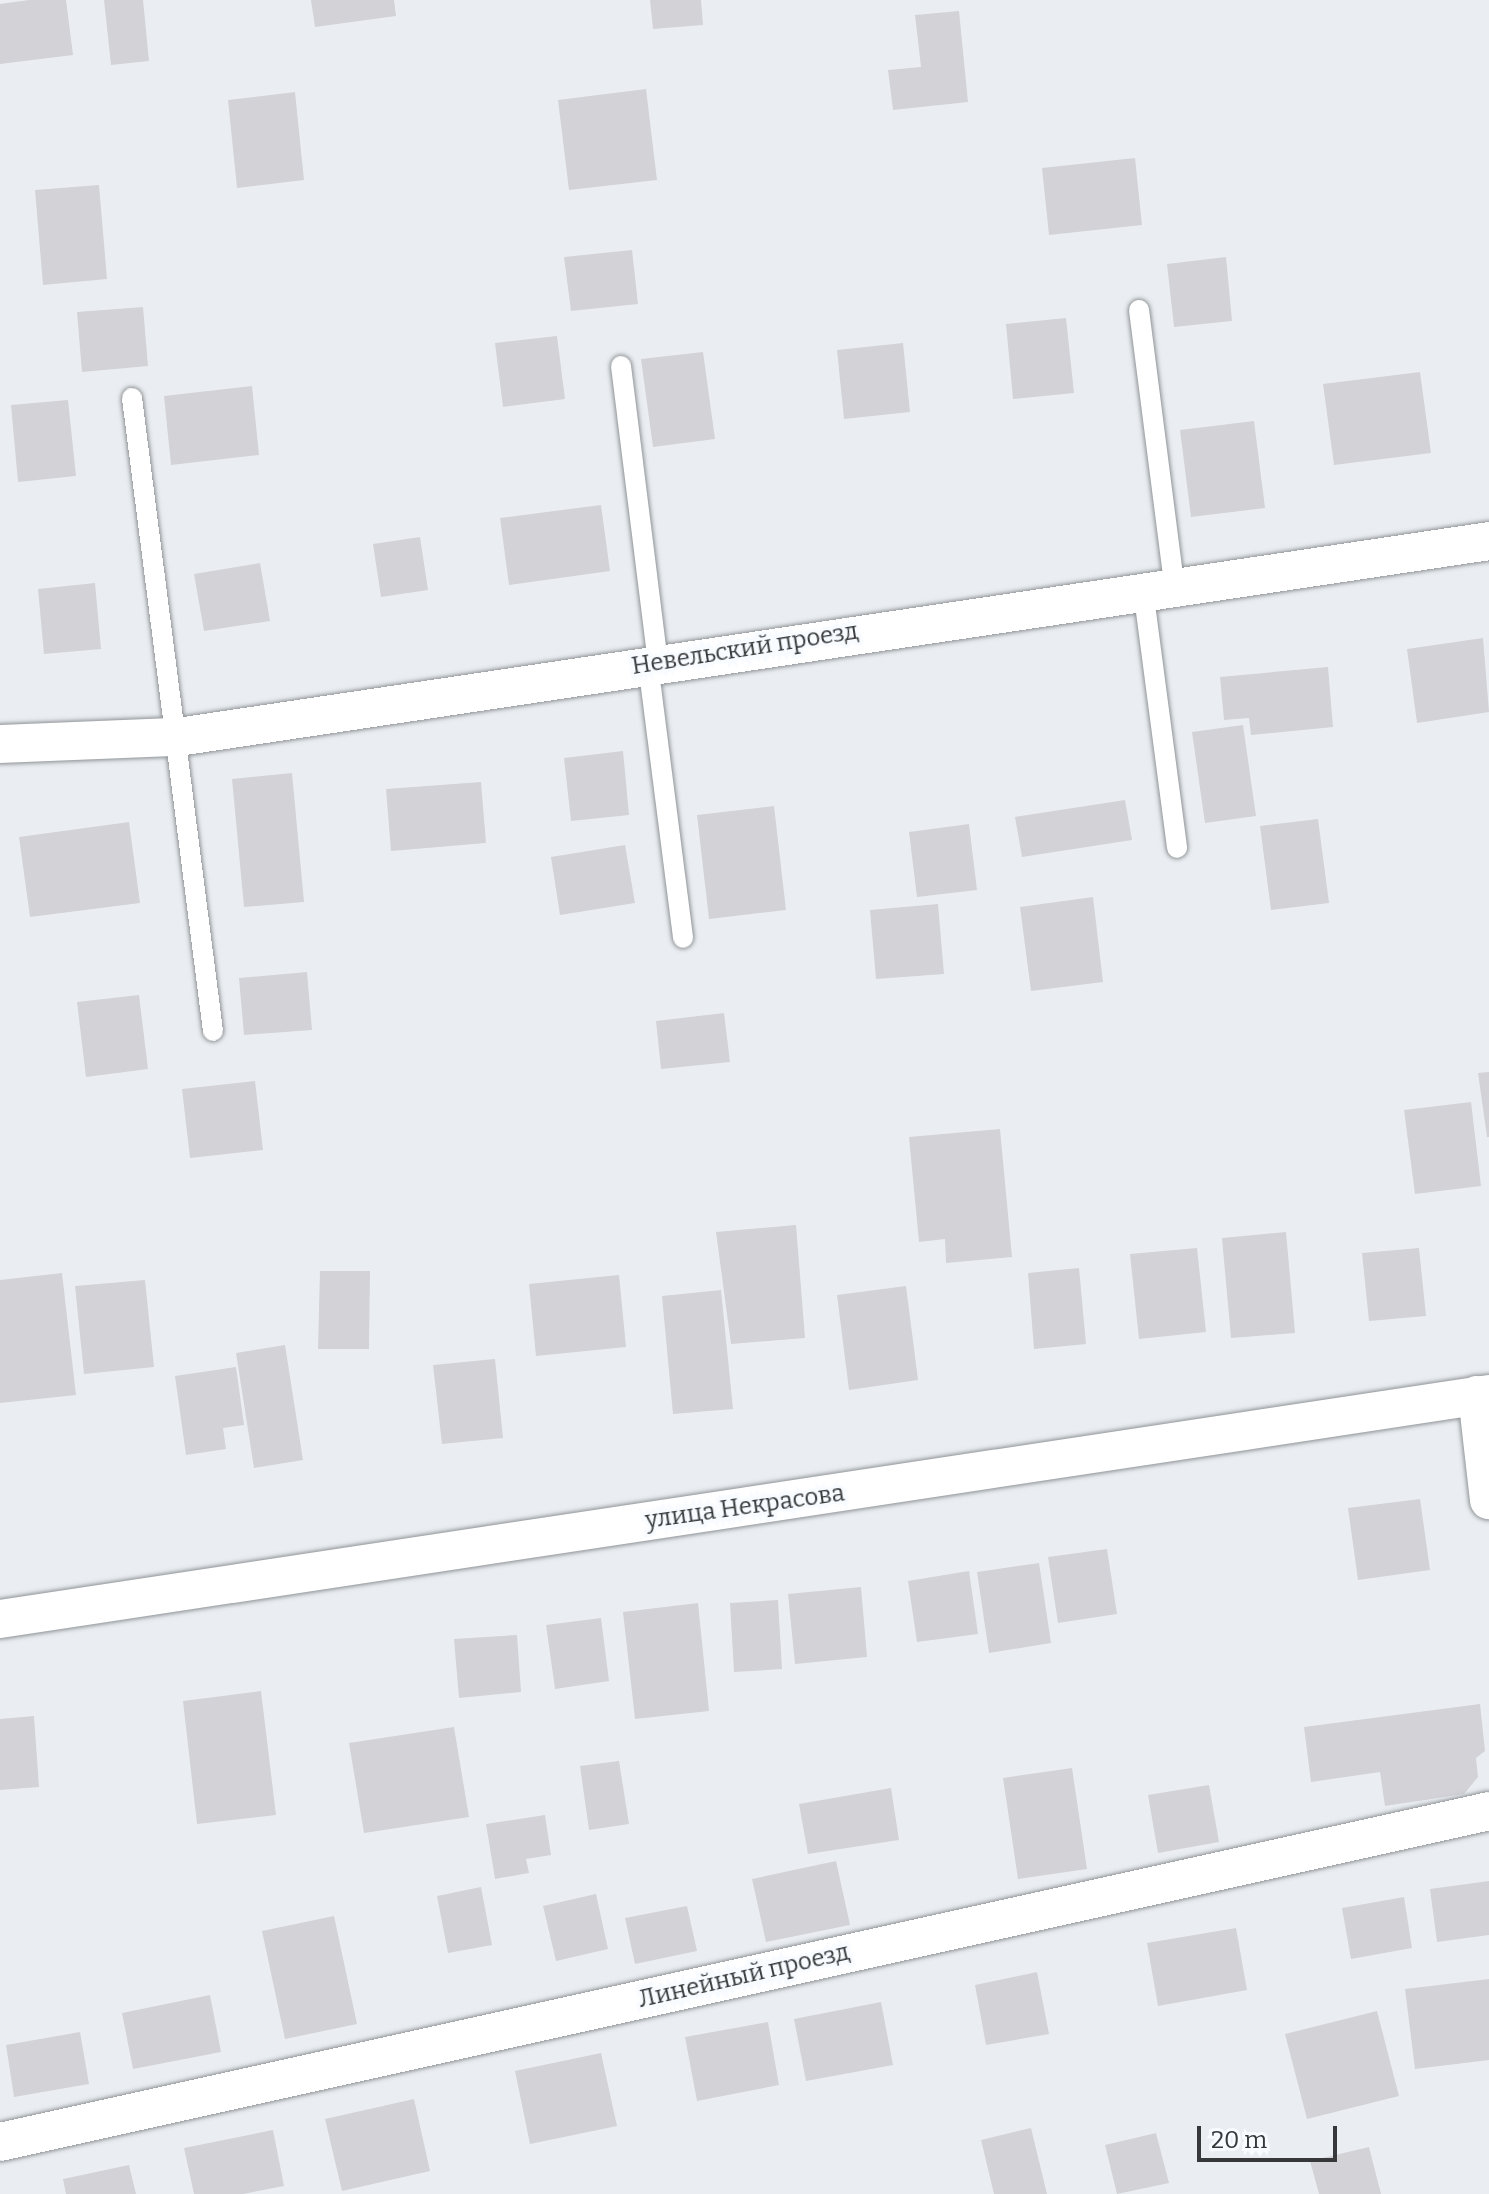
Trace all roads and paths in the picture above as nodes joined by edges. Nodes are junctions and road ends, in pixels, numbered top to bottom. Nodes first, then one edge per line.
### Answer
1 (1139, 310) dead end
2 (621, 366) dead end
3 (132, 398) dead end
4 (1489, 541) edge
5 (1158, 587) junction
6 (653, 663) junction
7 (178, 737) junction
8 (0, 744) edge
9 (1177, 848) dead end
10 (683, 938) dead end
11 (213, 1031) dead end
12 (1483, 1394) edge
13 (1489, 1500) edge
14 (0, 1619) edge
15 (1489, 1811) edge
16 (0, 2142) edge

1 - 5 lane
2 - 6 lane
3 - 7 lane
4 - 5 street, Невельский проезд
5 - 6 street, Невельский проезд
5 - 9 lane
6 - 7 street, Невельский проезд
6 - 10 lane
7 - 8 street, Невельский проезд
7 - 11 lane
12 - 13 street
12 - 14 street, улица Некрасова
15 - 16 street, Линейный проезд

